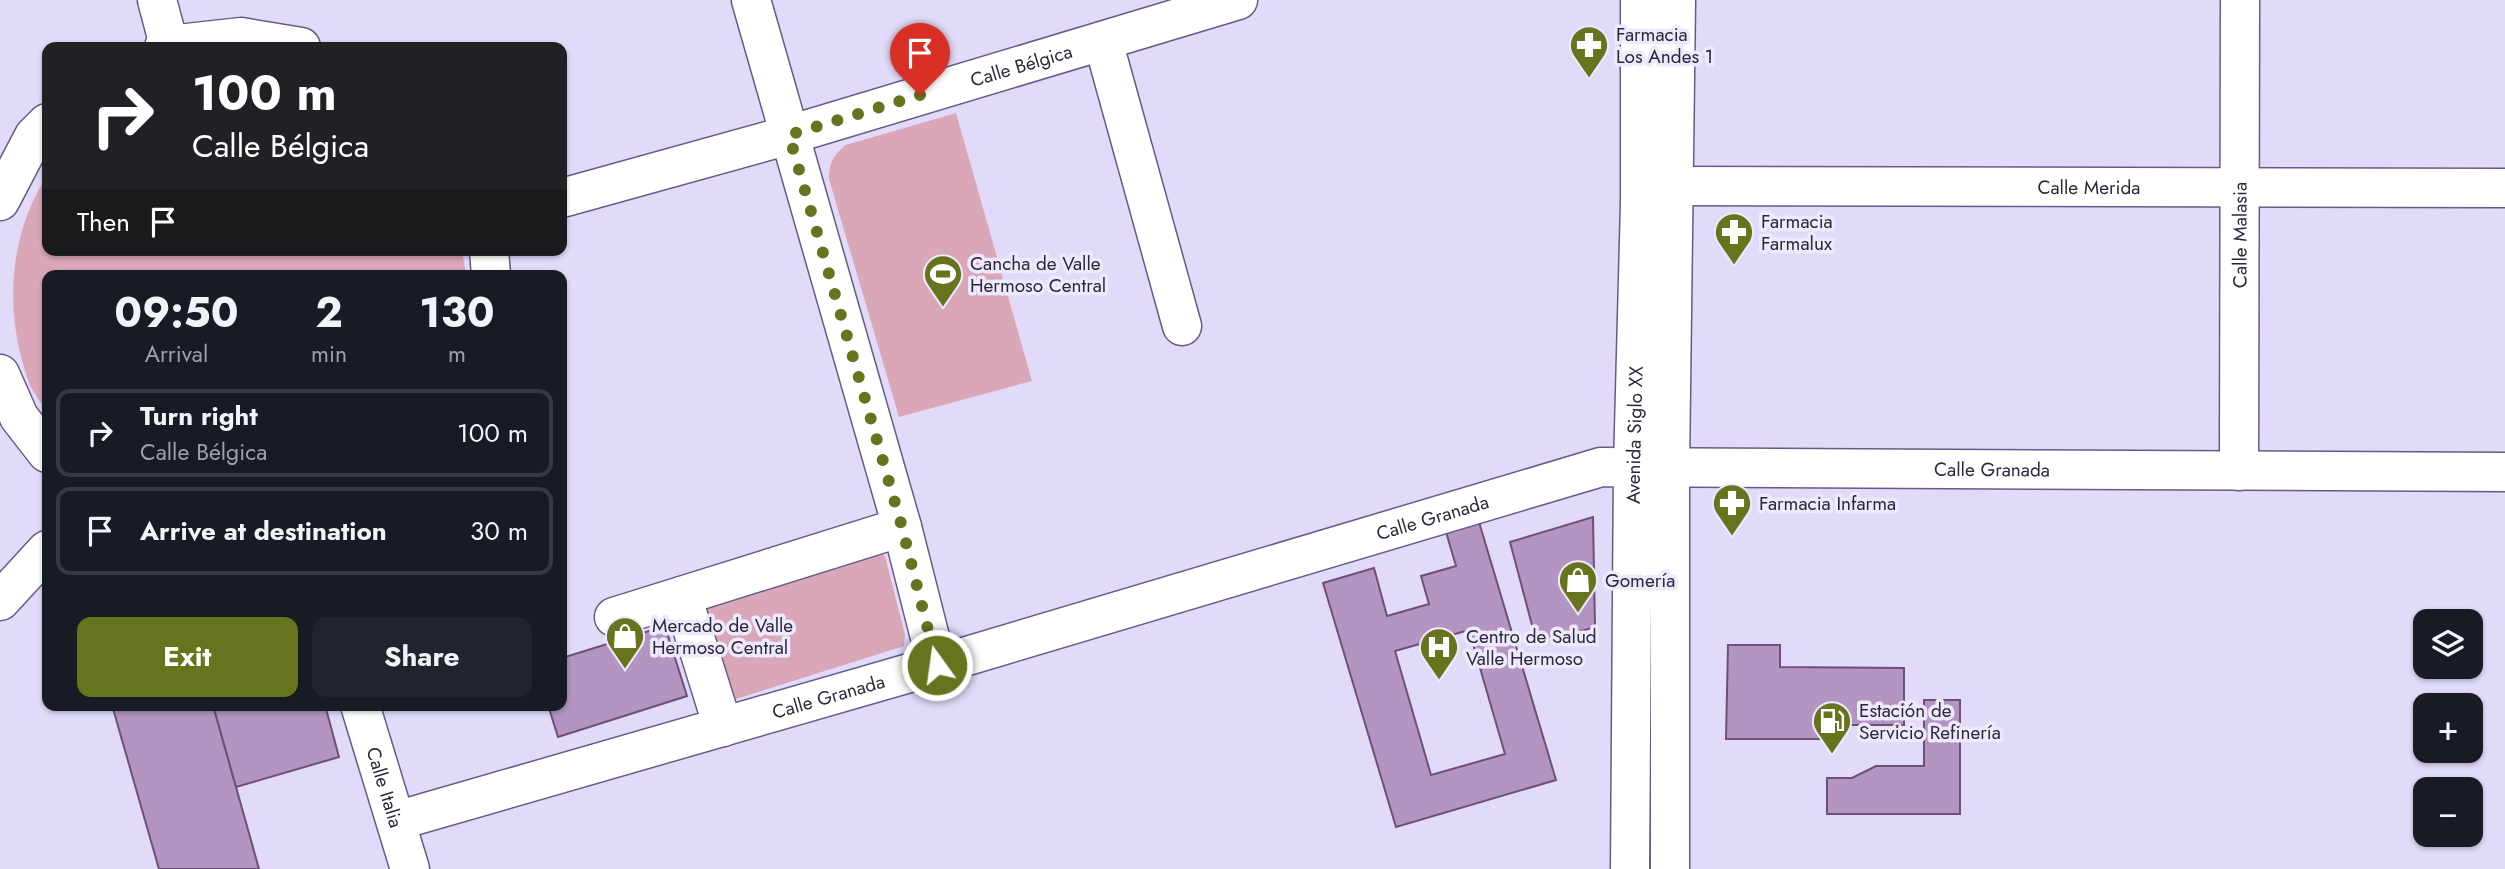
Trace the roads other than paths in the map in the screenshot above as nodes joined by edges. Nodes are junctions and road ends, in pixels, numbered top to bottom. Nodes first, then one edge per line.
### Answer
1 (157, 0) edge
2 (751, 0) edge
3 (1238, 0) edge
4 (1640, 0) edge
5 (1676, 0) edge
6 (2240, 0) edge
7 (1103, 41) junction
8 (166, 42) edge
9 (200, 42) edge
10 (271, 42) edge
11 (42, 128) edge
12 (789, 135) junction
13 (1674, 186) junction
14 (2240, 187) junction
15 (2505, 188) edge
16 (567, 197) edge
17 (0, 201) edge
18 (1182, 326) dead end
19 (0, 374) edge
20 (42, 447) edge
21 (1651, 467) junction
22 (2239, 471) junction
23 (2505, 472) edge
24 (902, 527) junction
25 (42, 555) edge
26 (682, 596) junction
27 (0, 601) edge
28 (614, 617) dead end
29 (937, 665) junction
30 (362, 711) edge
31 (723, 727) junction
32 (396, 821) junction
33 (410, 869) edge
34 (1630, 869) edge
35 (1670, 869) edge

1 - 8 main road
2 - 12 main road
3 - 7 main road, Calle Bélgica
4 - 21 main road, Avenida Siglo XX
5 - 13 main road, Avenida Siglo XX
6 - 14 main road, Calle Malasia
7 - 12 main road, Calle Bélgica
7 - 18 main road
9 - 10 main road
11 - 17 main road
12 - 16 main road, Calle Bélgica
12 - 24 main road
13 - 14 main road, Calle Merida
13 - 21 main road, Avenida Siglo XX
14 - 15 main road, Calle Merida
14 - 22 main road, Calle Malasia
19 - 20 main road
21 - 22 main road, Calle Granada
21 - 29 main road, Calle Granada
21 - 34 main road, Avenida Siglo XX
21 - 35 main road, Avenida Siglo XX
22 - 23 main road, Calle Granada
24 - 26 main road
24 - 29 main road
25 - 27 main road
26 - 28 main road
26 - 31 main road
29 - 31 main road, Calle Granada
30 - 32 main road, Calle Italia
31 - 32 main road, Calle Granada
32 - 33 main road, Calle Italia

